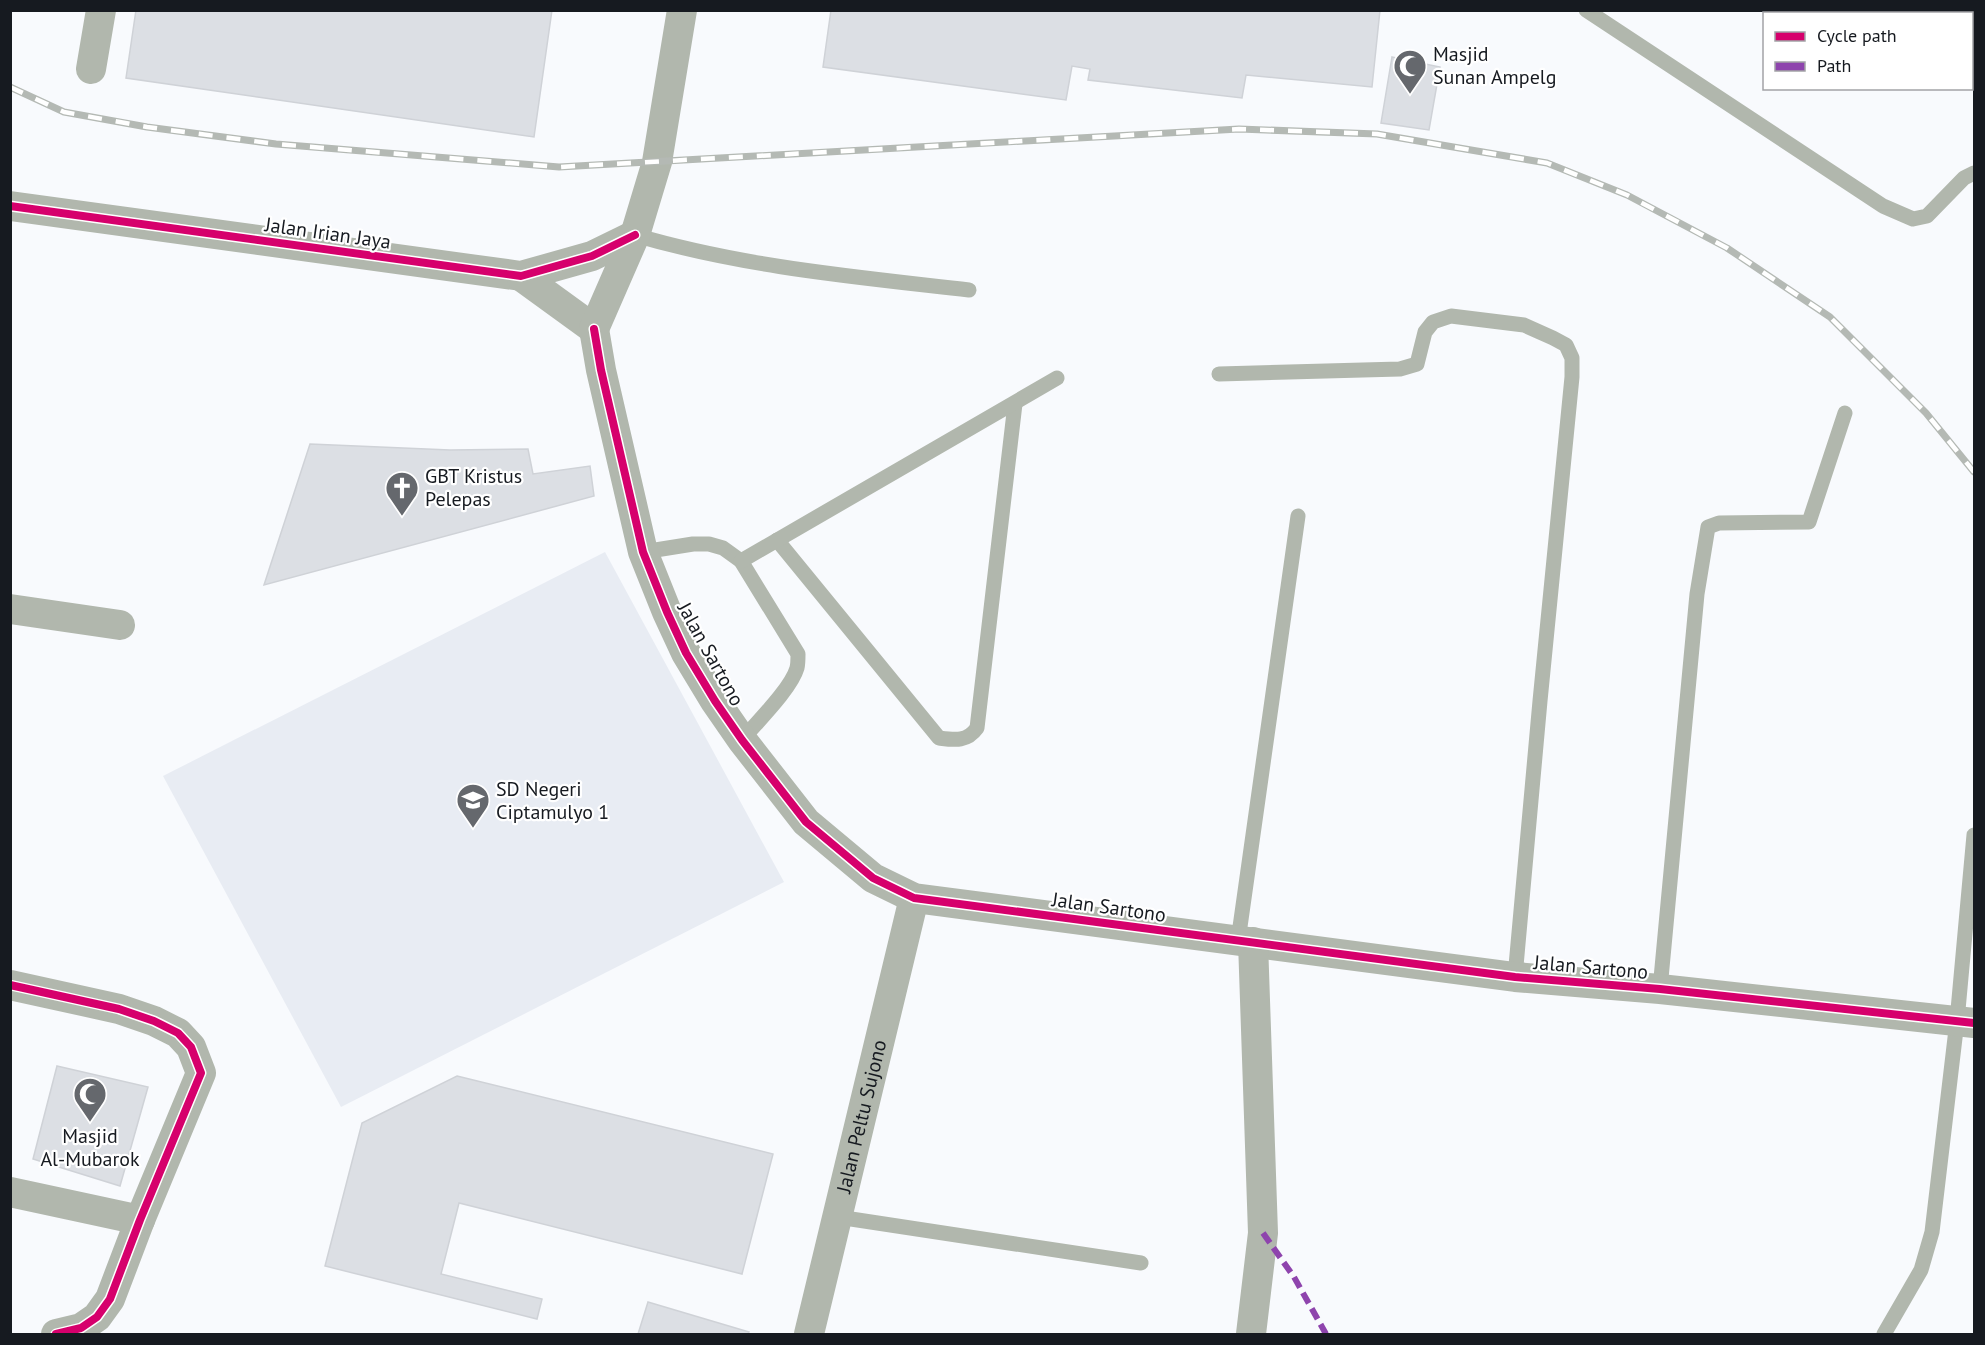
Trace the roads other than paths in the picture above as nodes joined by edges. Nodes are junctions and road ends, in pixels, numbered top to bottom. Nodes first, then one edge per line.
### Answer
1 (101, 10) edge
2 (682, 10) edge
3 (1586, 10) edge
4 (91, 69) dead end
5 (1974, 173) edge
6 (10, 206) edge
7 (635, 235) junction
8 (521, 276) junction
9 (969, 290) dead end
10 (594, 329) junction
11 (1219, 374) dead end
12 (1057, 378) dead end
13 (1015, 404) junction
14 (1845, 413) dead end
15 (1298, 516) dead end
16 (777, 540) junction
17 (643, 552) junction
18 (741, 561) junction
19 (10, 609) edge
20 (120, 625) dead end
21 (742, 740) junction
22 (1974, 835) edge
23 (914, 898) junction
24 (1246, 942) junction
25 (1515, 976) junction
26 (10, 985) edge
27 (1660, 990) junction
28 (1966, 1022) edge
29 (10, 1192) edge
30 (838, 1217) junction
31 (140, 1220) junction
32 (1141, 1263) dead end
33 (56, 1335) edge
34 (809, 1335) edge
35 (1251, 1335) edge
36 (1884, 1335) edge

1 - 4 street
2 - 7 street
3 - 5 lane
6 - 8 street, Jalan Irian Jaya
7 - 8 street, Jalan Irian Jaya
7 - 9 lane
7 - 10 street
8 - 10 street, Jalan Irian Jaya
10 - 17 street, Jalan Sartono
11 - 25 lane
12 - 13 lane
13 - 16 lane
13 - 16 lane
14 - 27 lane
15 - 24 lane
16 - 18 lane
17 - 18 lane
17 - 21 street, Jalan Sartono
18 - 21 lane
19 - 20 street
21 - 23 street, Jalan Sartono
22 - 28 lane
23 - 24 street, Jalan Sartono
23 - 30 street, Jalan Peltu Sujono
24 - 25 street, Jalan Sartono
24 - 35 street
25 - 27 street, Jalan Sartono
26 - 31 street
27 - 28 street, Jalan Sartono
28 - 36 lane
29 - 31 street
30 - 32 lane
30 - 34 street, Jalan Peltu Sujono
31 - 33 street

